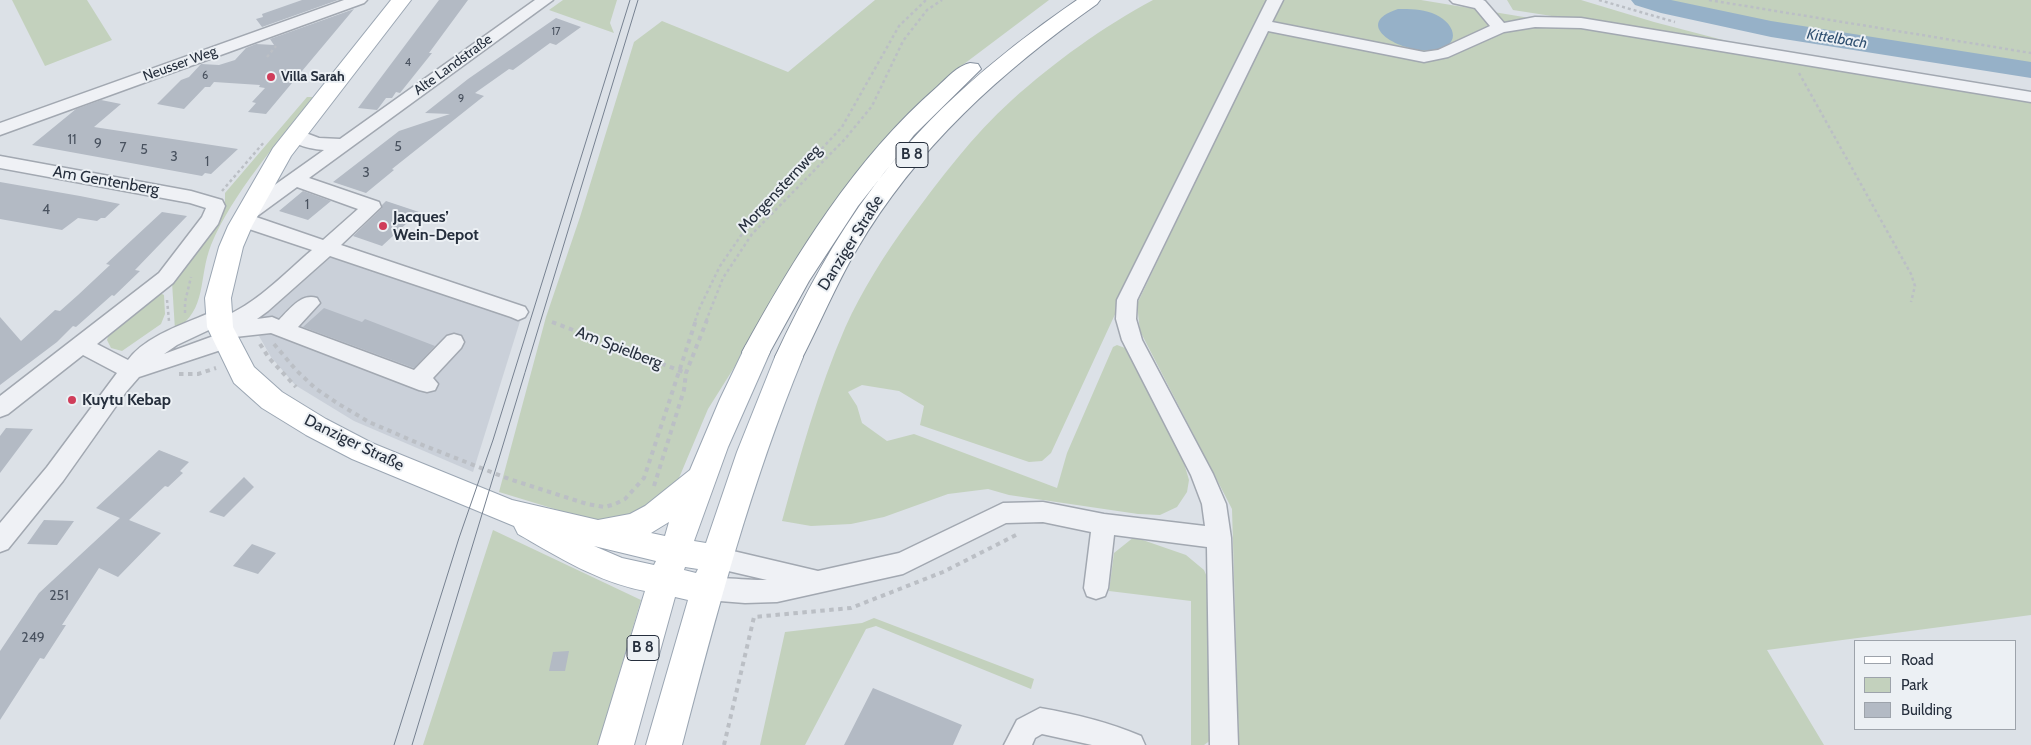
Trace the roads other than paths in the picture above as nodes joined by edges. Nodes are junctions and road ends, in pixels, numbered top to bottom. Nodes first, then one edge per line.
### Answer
1 (359, 0) edge
2 (401, 0) edge
3 (545, 0) edge
4 (1061, 0) edge
5 (1090, 0) edge
6 (1275, 0) edge
7 (1458, 0) edge
8 (1484, 2) edge
9 (1263, 25) junction
10 (1500, 28) junction
11 (2031, 97) edge
12 (0, 129) edge
13 (361, 132) junction
14 (295, 135) junction
15 (335, 143) junction
16 (0, 162) edge
17 (296, 180) junction
18 (264, 184) junction
19 (250, 220) junction
20 (326, 248) junction
21 (310, 302) dead end
22 (518, 312) dead end
23 (222, 329) junction
24 (278, 337) junction
25 (454, 342) dead end
26 (81, 345) junction
27 (132, 371) junction
28 (423, 382) joint
29 (0, 408) edge
30 (702, 476) junction
31 (509, 512) junction
32 (1104, 524) junction
33 (592, 532) junction
34 (1219, 538) junction
35 (0, 542) edge
36 (716, 558) junction
37 (670, 567) junction
38 (820, 581) junction
39 (1096, 588) dead end
40 (707, 589) junction
41 (616, 745) edge
42 (664, 745) edge
43 (1018, 745) edge
44 (1131, 745) edge
45 (1224, 745) edge

1 - 12 street, Neusser Weg
2 - 14 main road
3 - 13 street, Alte Landstraße
4 - 30 main road, Danziger Straße / B 8
5 - 36 main road, Danziger Straße / B 8
6 - 9 street
7 - 8 street
8 - 10 street
9 - 10 street
9 - 34 street
10 - 11 street
13 - 15 street, Alte Landstraße
13 - 17 street, Alte Landstraße
14 - 15 street, Alte Landstraße
14 - 18 main road
15 - 18 street, Alte Landstraße
16 - 26 street, Am Gentenberg
17 - 19 street, Alte Landstraße
17 - 20 street
18 - 19 main road
19 - 20 street
19 - 23 main road
20 - 22 street
20 - 23 lane
21 - 24 street
23 - 24 street
23 - 27 street
23 - 31 main road, Danziger Straße
24 - 28 street
25 - 28 lane
26 - 27 street
26 - 29 street
27 - 35 street
30 - 33 main road
30 - 37 main road, Danziger Straße / B 8
31 - 33 main road, Danziger Straße
31 - 37 main road, Danziger Straße
32 - 34 street
32 - 38 street
32 - 39 street
33 - 37 main road, Danziger Straße
34 - 45 street
36 - 37 main road, Danziger Straße
36 - 38 street
36 - 40 main road, Danziger Straße / B 8
37 - 40 main road, Danziger Straße
37 - 41 main road, Danziger Straße / B 8
38 - 40 street
40 - 42 main road, Danziger Straße / B 8
43 - 44 street

